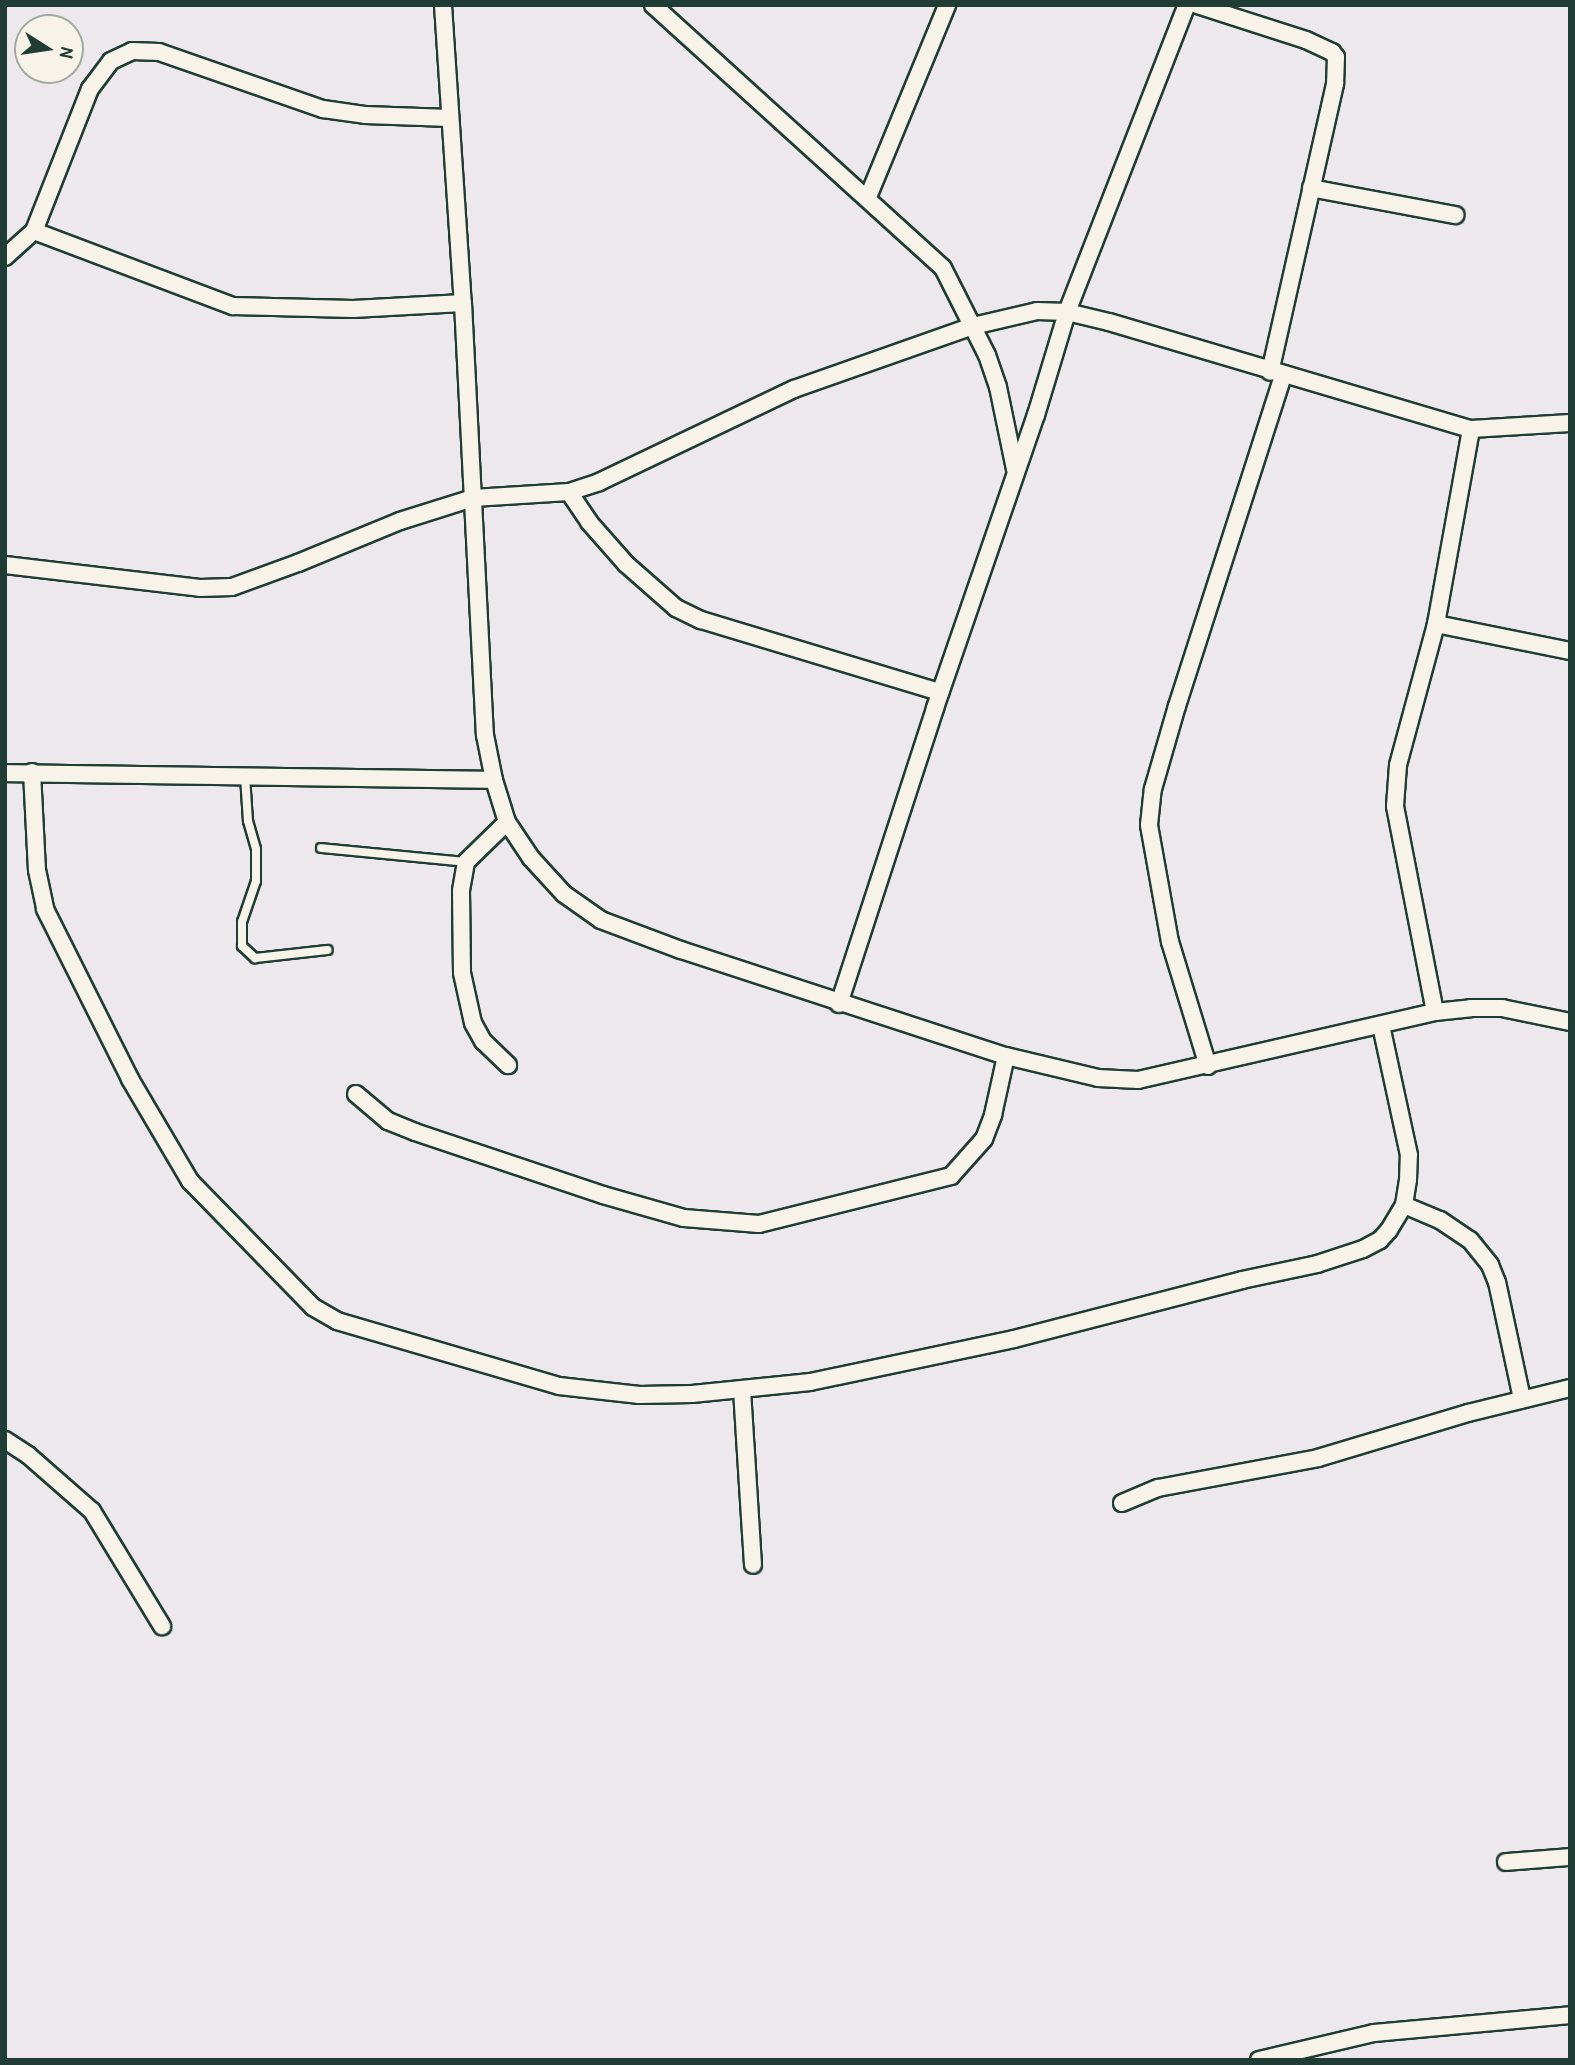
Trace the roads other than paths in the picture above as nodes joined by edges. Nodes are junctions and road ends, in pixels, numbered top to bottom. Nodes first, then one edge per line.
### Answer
1 (443, 5) edge
2 (947, 5) edge
3 (1187, 5) edge
4 (1198, 5) edge
5 (654, 6) edge
6 (450, 118) junction
7 (1311, 188) junction
8 (868, 197) junction
9 (1455, 215) dead end
10 (34, 231) junction
11 (5, 257) edge
12 (463, 303) junction
13 (1067, 312) junction
14 (973, 326) junction
15 (1276, 374) junction
16 (1570, 423) edge
17 (1471, 429) junction
18 (1015, 471) junction
19 (569, 492) junction
20 (473, 498) junction
21 (5, 565) edge
22 (1436, 624) junction
23 (1570, 650) edge
24 (940, 692) junction
25 (32, 772) junction
26 (5, 774) edge
27 (244, 776) junction
28 (494, 780) junction
29 (507, 822) junction
30 (321, 848) dead end
31 (466, 862) junction
32 (328, 950) dead end
33 (839, 1004) junction
34 (1435, 1012) junction
35 (1570, 1022) edge
36 (1381, 1026) junction
37 (1006, 1056) junction
38 (508, 1065) dead end
39 (1208, 1066) junction
40 (356, 1094) dead end
41 (1404, 1205) junction
42 (1570, 1388) edge
43 (742, 1390) junction
44 (1522, 1399) junction
45 (5, 1440) edge
46 (1122, 1503) dead end
47 (753, 1565) dead end
48 (162, 1626) dead end
49 (1570, 1857) edge
50 (1506, 1863) dead end
51 (1570, 2015) edge
52 (1259, 2060) edge

1 - 6 street
2 - 8 street
3 - 13 street
4 - 7 street
5 - 8 street
6 - 10 street
6 - 12 street
7 - 9 street
7 - 15 street
8 - 14 street
10 - 11 street
10 - 12 street
12 - 20 street
13 - 14 street
13 - 15 street
13 - 18 street
14 - 18 street
14 - 19 street
15 - 17 street
15 - 39 street
16 - 17 street
17 - 22 street
18 - 24 street
19 - 20 street
19 - 24 street
20 - 21 street
20 - 28 street
22 - 23 street
22 - 34 street
24 - 33 street
25 - 26 street
25 - 27 street
25 - 43 street
27 - 28 street
27 - 32 lane
28 - 29 street
29 - 31 street
29 - 33 street
30 - 31 lane
31 - 38 street
33 - 37 street
34 - 35 street
34 - 36 street
36 - 39 street
36 - 41 street
37 - 39 street
37 - 40 street
41 - 43 street
41 - 44 street
42 - 44 street
43 - 47 street
44 - 46 street
45 - 48 street
49 - 50 street
51 - 52 street

